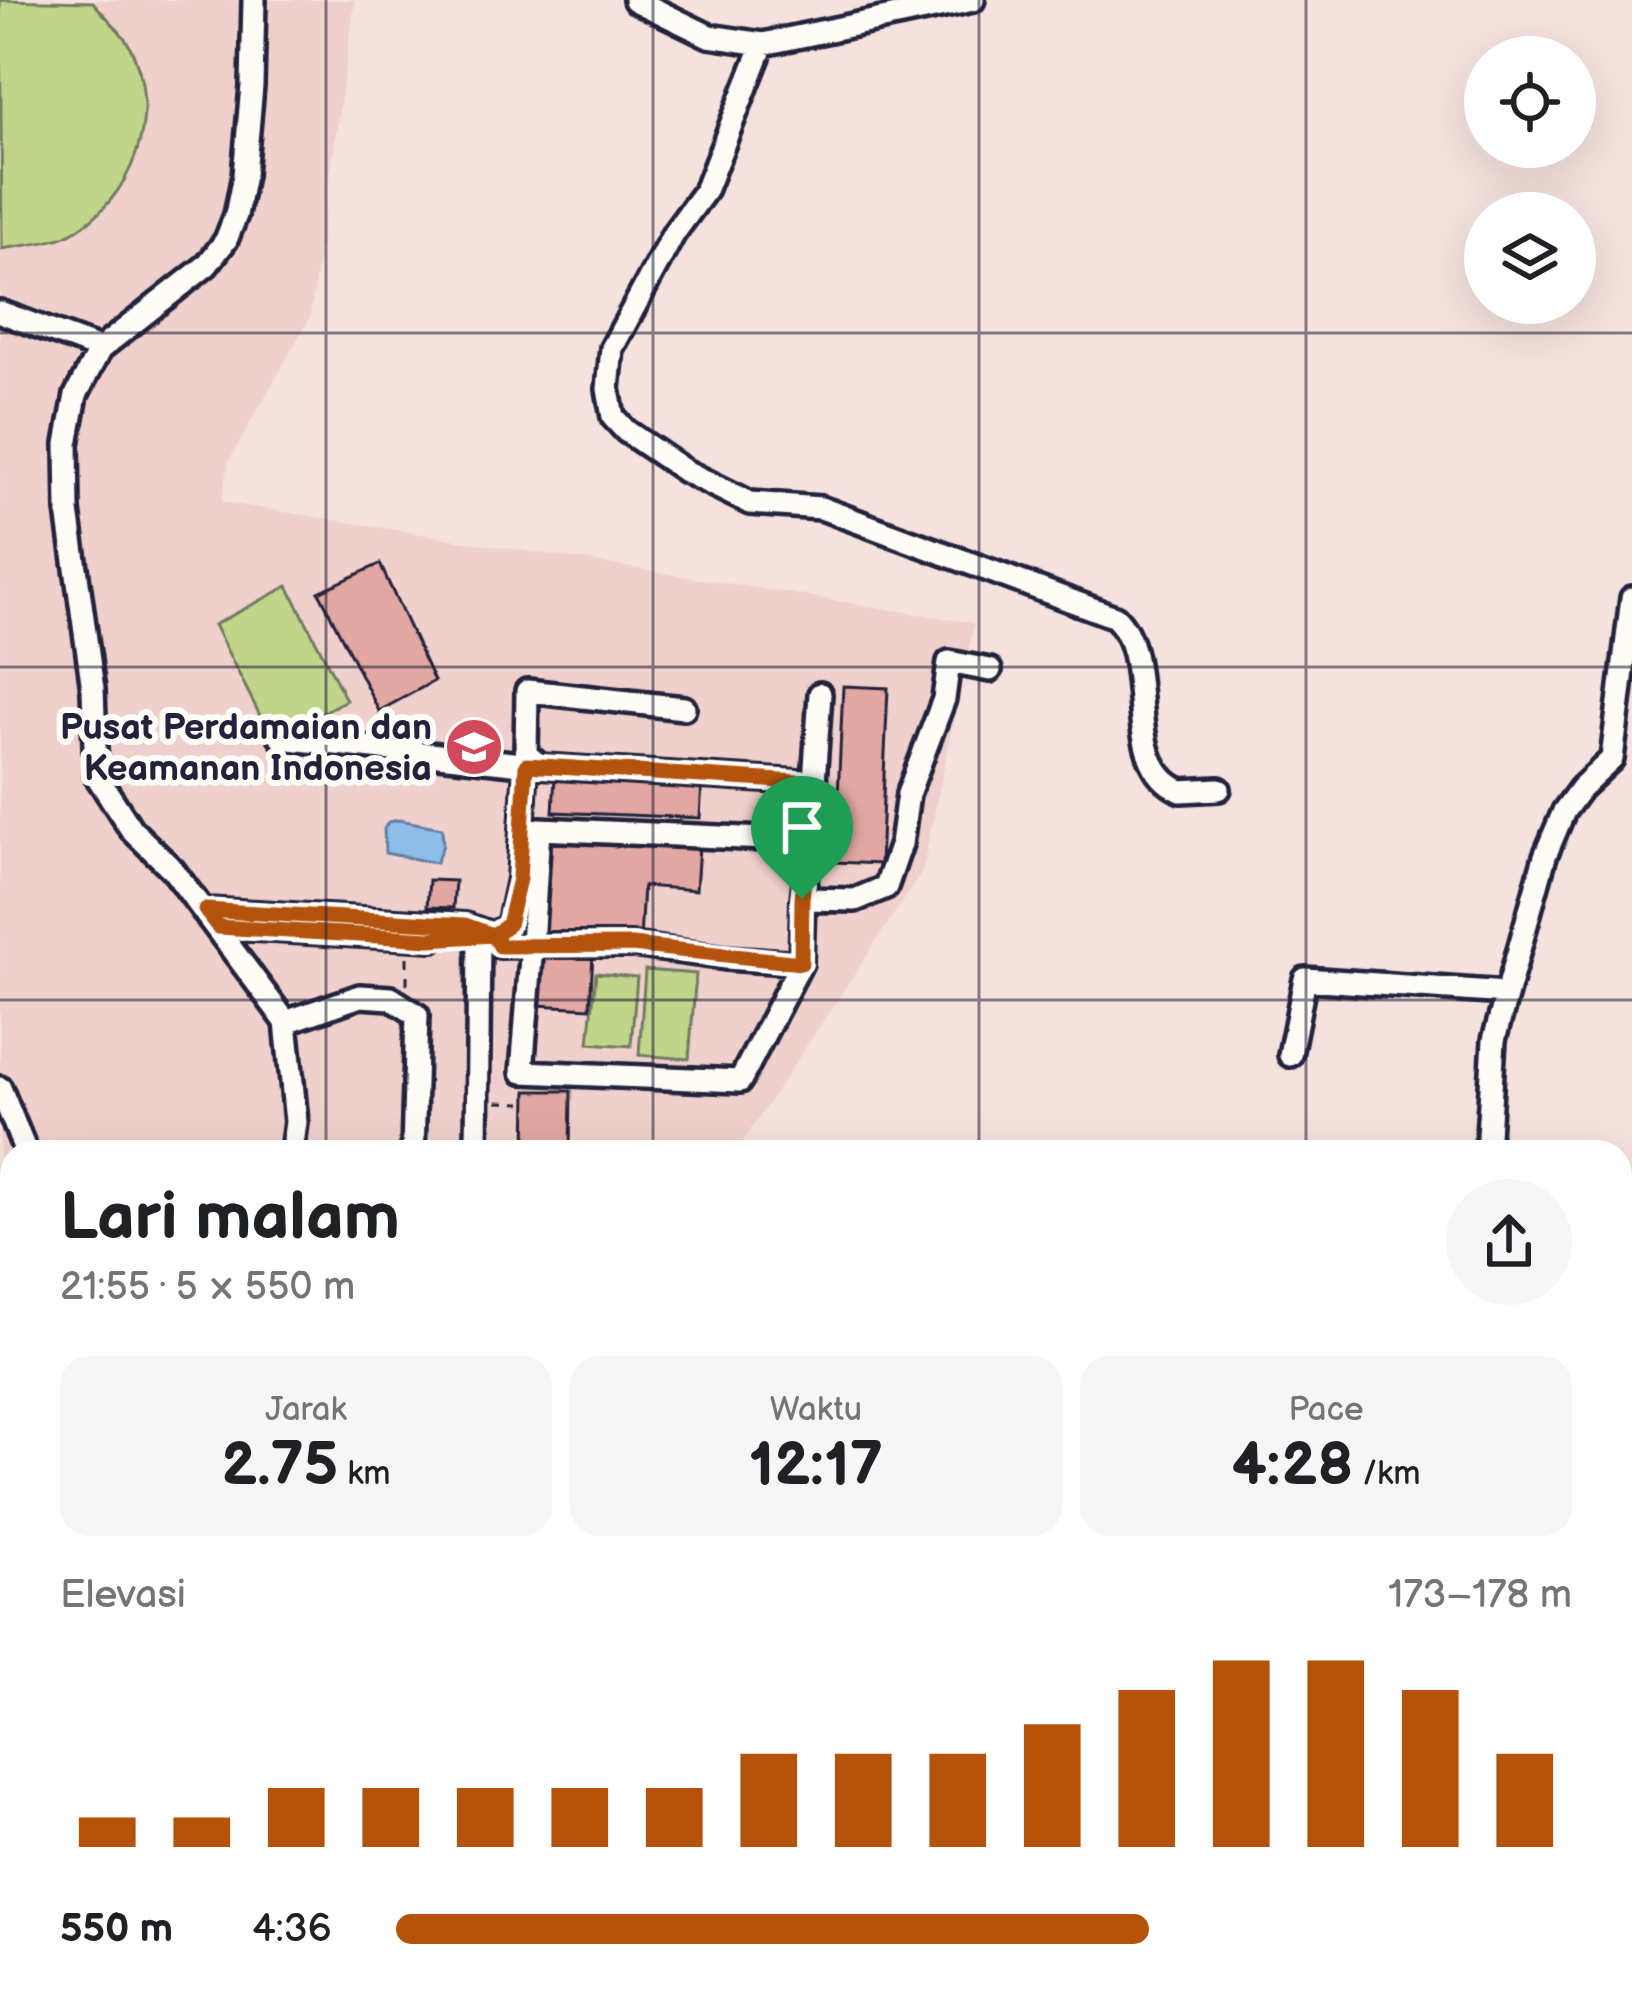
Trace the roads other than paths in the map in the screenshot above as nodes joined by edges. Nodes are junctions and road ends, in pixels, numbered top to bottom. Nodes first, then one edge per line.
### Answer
1 (254, 0) edge
2 (635, 0) edge
3 (973, 0) edge
4 (763, 44) junction
5 (0, 312) edge
6 (100, 349) junction
7 (1632, 598) edge
8 (990, 670) dead end
9 (820, 694) dead end
10 (684, 708) dead end
11 (281, 738) dead end
12 (533, 765) junction
13 (814, 783) junction
14 (1219, 789) dead end
15 (810, 841) junction
16 (802, 899) junction
17 (211, 919) junction
18 (486, 936) junction
19 (532, 945) junction
20 (801, 963) junction
21 (1506, 993) junction
22 (286, 1022) junction
23 (1289, 1054) dead end
24 (0, 1088) edge
25 (21, 1140) edge
26 (294, 1140) edge
27 (413, 1140) edge
28 (477, 1140) edge
29 (1487, 1140) edge

1 - 6 street
2 - 4 street
3 - 4 street
4 - 14 street
5 - 6 street
6 - 17 street
7 - 21 street
8 - 16 street
9 - 13 street
10 - 12 street
11 - 12 street
12 - 13 street
12 - 18 street
13 - 15 street
15 - 16 street
15 - 19 street
16 - 20 street
17 - 18 street
17 - 18 street
17 - 22 street
18 - 19 street
18 - 28 street
19 - 20 street
19 - 20 street
21 - 23 street
21 - 29 street
22 - 26 street
22 - 27 street
24 - 25 street

